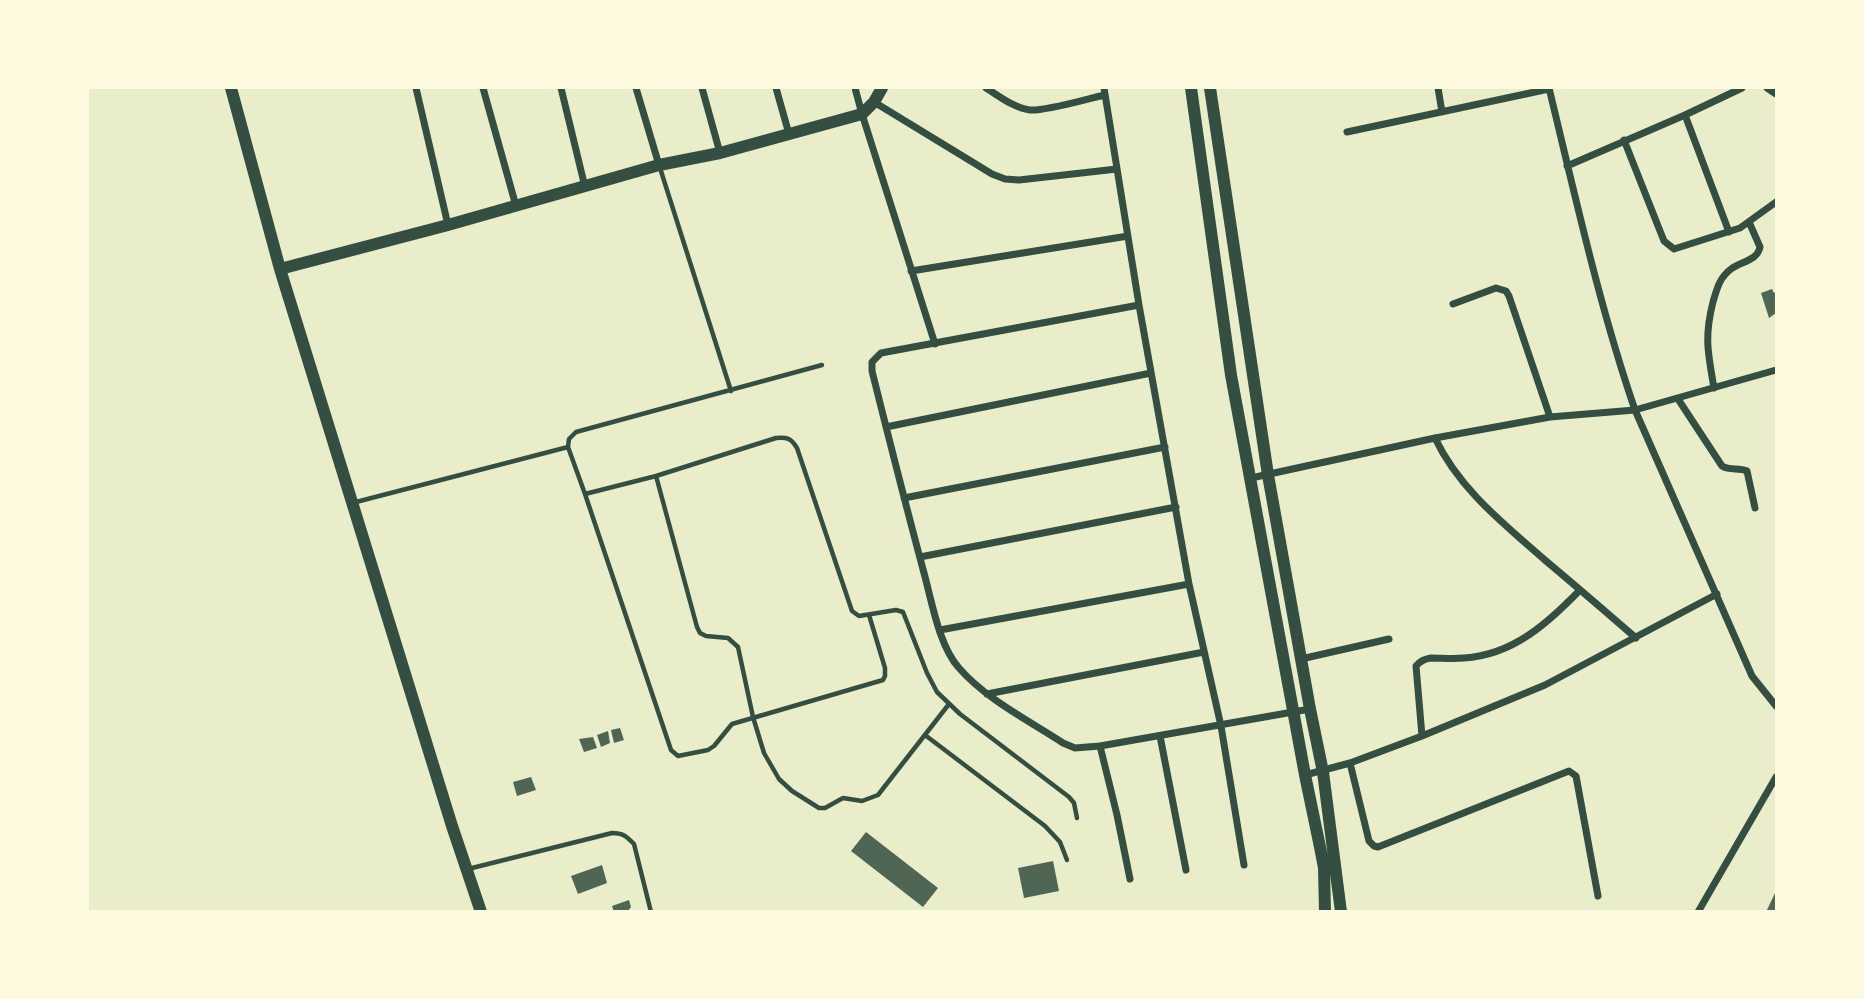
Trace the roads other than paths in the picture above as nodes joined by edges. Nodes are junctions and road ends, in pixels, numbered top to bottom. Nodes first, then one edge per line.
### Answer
1 (231, 88) edge
2 (416, 88) edge
3 (483, 88) edge
4 (561, 88) edge
5 (636, 88) edge
6 (702, 88) edge
7 (776, 88) edge
8 (855, 88) edge
9 (882, 88) edge
10 (986, 88) edge
11 (1191, 88) edge
12 (1210, 88) edge
13 (1438, 88) edge
14 (1549, 88) edge
15 (1742, 88) edge
16 (1767, 88) edge
17 (1105, 91) edge
18 (1776, 94) edge
19 (874, 102) junction
20 (1442, 112) junction
21 (862, 114) junction
22 (1685, 115) junction
23 (1347, 132) dead end
24 (789, 134) junction
25 (1624, 140) junction
26 (720, 153) junction
27 (659, 165) junction
28 (1567, 166) junction
29 (1118, 169) junction
30 (585, 187) junction
31 (1776, 202) edge
32 (516, 206) junction
33 (1749, 222) junction
34 (448, 225) junction
35 (1729, 232) junction
36 (1128, 236) junction
37 (281, 269) junction
38 (911, 271) junction
39 (1453, 304) dead end
40 (1139, 305) junction
41 (935, 344) junction
42 (822, 365) dead end
43 (1776, 370) edge
44 (1252, 372) junction
45 (1152, 373) junction
46 (1231, 375) junction
47 (1714, 388) junction
48 (731, 391) junction
49 (1678, 399) junction
50 (1635, 410) junction
51 (1550, 417) junction
52 (886, 427) junction
53 (1435, 438) junction
54 (568, 447) junction
55 (1166, 447) junction
56 (1268, 475) junction
57 (656, 476) junction
58 (1251, 478) junction
59 (585, 494) junction
60 (904, 498) junction
61 (352, 503) junction
62 (1176, 507) junction
63 (1755, 508) dead end
64 (920, 557) junction
65 (1283, 557) junction
66 (1265, 559) junction
67 (1189, 584) junction
68 (1580, 590) junction
69 (1717, 594) junction
70 (869, 615) junction
71 (940, 630) junction
72 (1297, 638) junction
73 (1636, 638) junction
74 (1390, 639) dead end
75 (1282, 642) junction
76 (1204, 652) junction
77 (1301, 659) junction
78 (987, 694) junction
79 (949, 704) junction
80 (1776, 706) edge
81 (1310, 709) junction
82 (1294, 712) junction
83 (753, 717) junction
84 (1220, 726) junction
85 (925, 735) junction
86 (1160, 736) junction
87 (1422, 736) junction
88 (1100, 746) junction
89 (1350, 763) junction
90 (1323, 772) junction
91 (1305, 775) junction
92 (1776, 777) edge
93 (1077, 818) dead end
94 (1068, 860) dead end
95 (1244, 865) dead end
96 (467, 870) junction
97 (1186, 870) dead end
98 (1130, 879) dead end
99 (1598, 896) dead end
100 (481, 912) edge
101 (652, 912) edge
102 (1325, 912) edge
103 (1341, 912) edge
104 (1698, 912) edge

1 - 37 street
2 - 34 street
3 - 32 street
4 - 30 street
5 - 27 street
6 - 26 street
7 - 24 street
8 - 21 street
9 - 19 street
10 - 17 street
11 - 46 street
12 - 44 street
13 - 20 street
14 - 20 street
14 - 28 street
15 - 22 street
16 - 18 street
17 - 29 street
19 - 21 street
19 - 29 street
20 - 23 street
21 - 24 street
21 - 38 street
22 - 25 street
22 - 35 street
24 - 26 street
25 - 28 street
25 - 35 street
26 - 27 street
27 - 30 street
27 - 48 lane
28 - 50 street
29 - 36 street
30 - 32 street
31 - 33 street
32 - 34 street
33 - 35 street
33 - 47 street
34 - 37 street
36 - 38 street
36 - 40 street
37 - 61 street
38 - 41 street
39 - 51 street
40 - 41 street
40 - 45 street
41 - 52 street
42 - 48 lane
43 - 47 street
44 - 46 street
44 - 56 street
45 - 52 street
45 - 55 street
46 - 58 street
47 - 49 street
48 - 54 lane
49 - 50 street
49 - 63 street
50 - 51 street
50 - 69 street
51 - 53 street
52 - 60 street
53 - 56 street
53 - 68 street
54 - 59 lane
54 - 61 lane
55 - 60 street
55 - 62 street
56 - 58 street
56 - 65 street
57 - 59 lane
57 - 70 lane
57 - 83 lane
58 - 66 street
59 - 83 lane
60 - 64 street
61 - 96 street
62 - 64 street
62 - 67 street
64 - 71 street
65 - 66 street
65 - 72 street
66 - 75 street
67 - 71 street
67 - 76 street
68 - 73 street
68 - 87 street
69 - 73 street
69 - 80 street
70 - 79 lane
70 - 83 lane
71 - 78 street
72 - 75 street
72 - 77 street
73 - 87 street
74 - 77 street
75 - 82 street
76 - 78 street
76 - 84 street
77 - 81 street
78 - 88 street
79 - 85 lane
79 - 93 lane
81 - 82 street
81 - 90 street
82 - 84 street
82 - 91 street
83 - 85 lane
84 - 86 street
84 - 95 street
85 - 94 lane
86 - 88 street
86 - 97 street
87 - 89 street
88 - 98 street
89 - 90 street
89 - 99 street
90 - 91 street
90 - 103 street
91 - 102 street
92 - 104 street
96 - 100 street
96 - 101 lane

